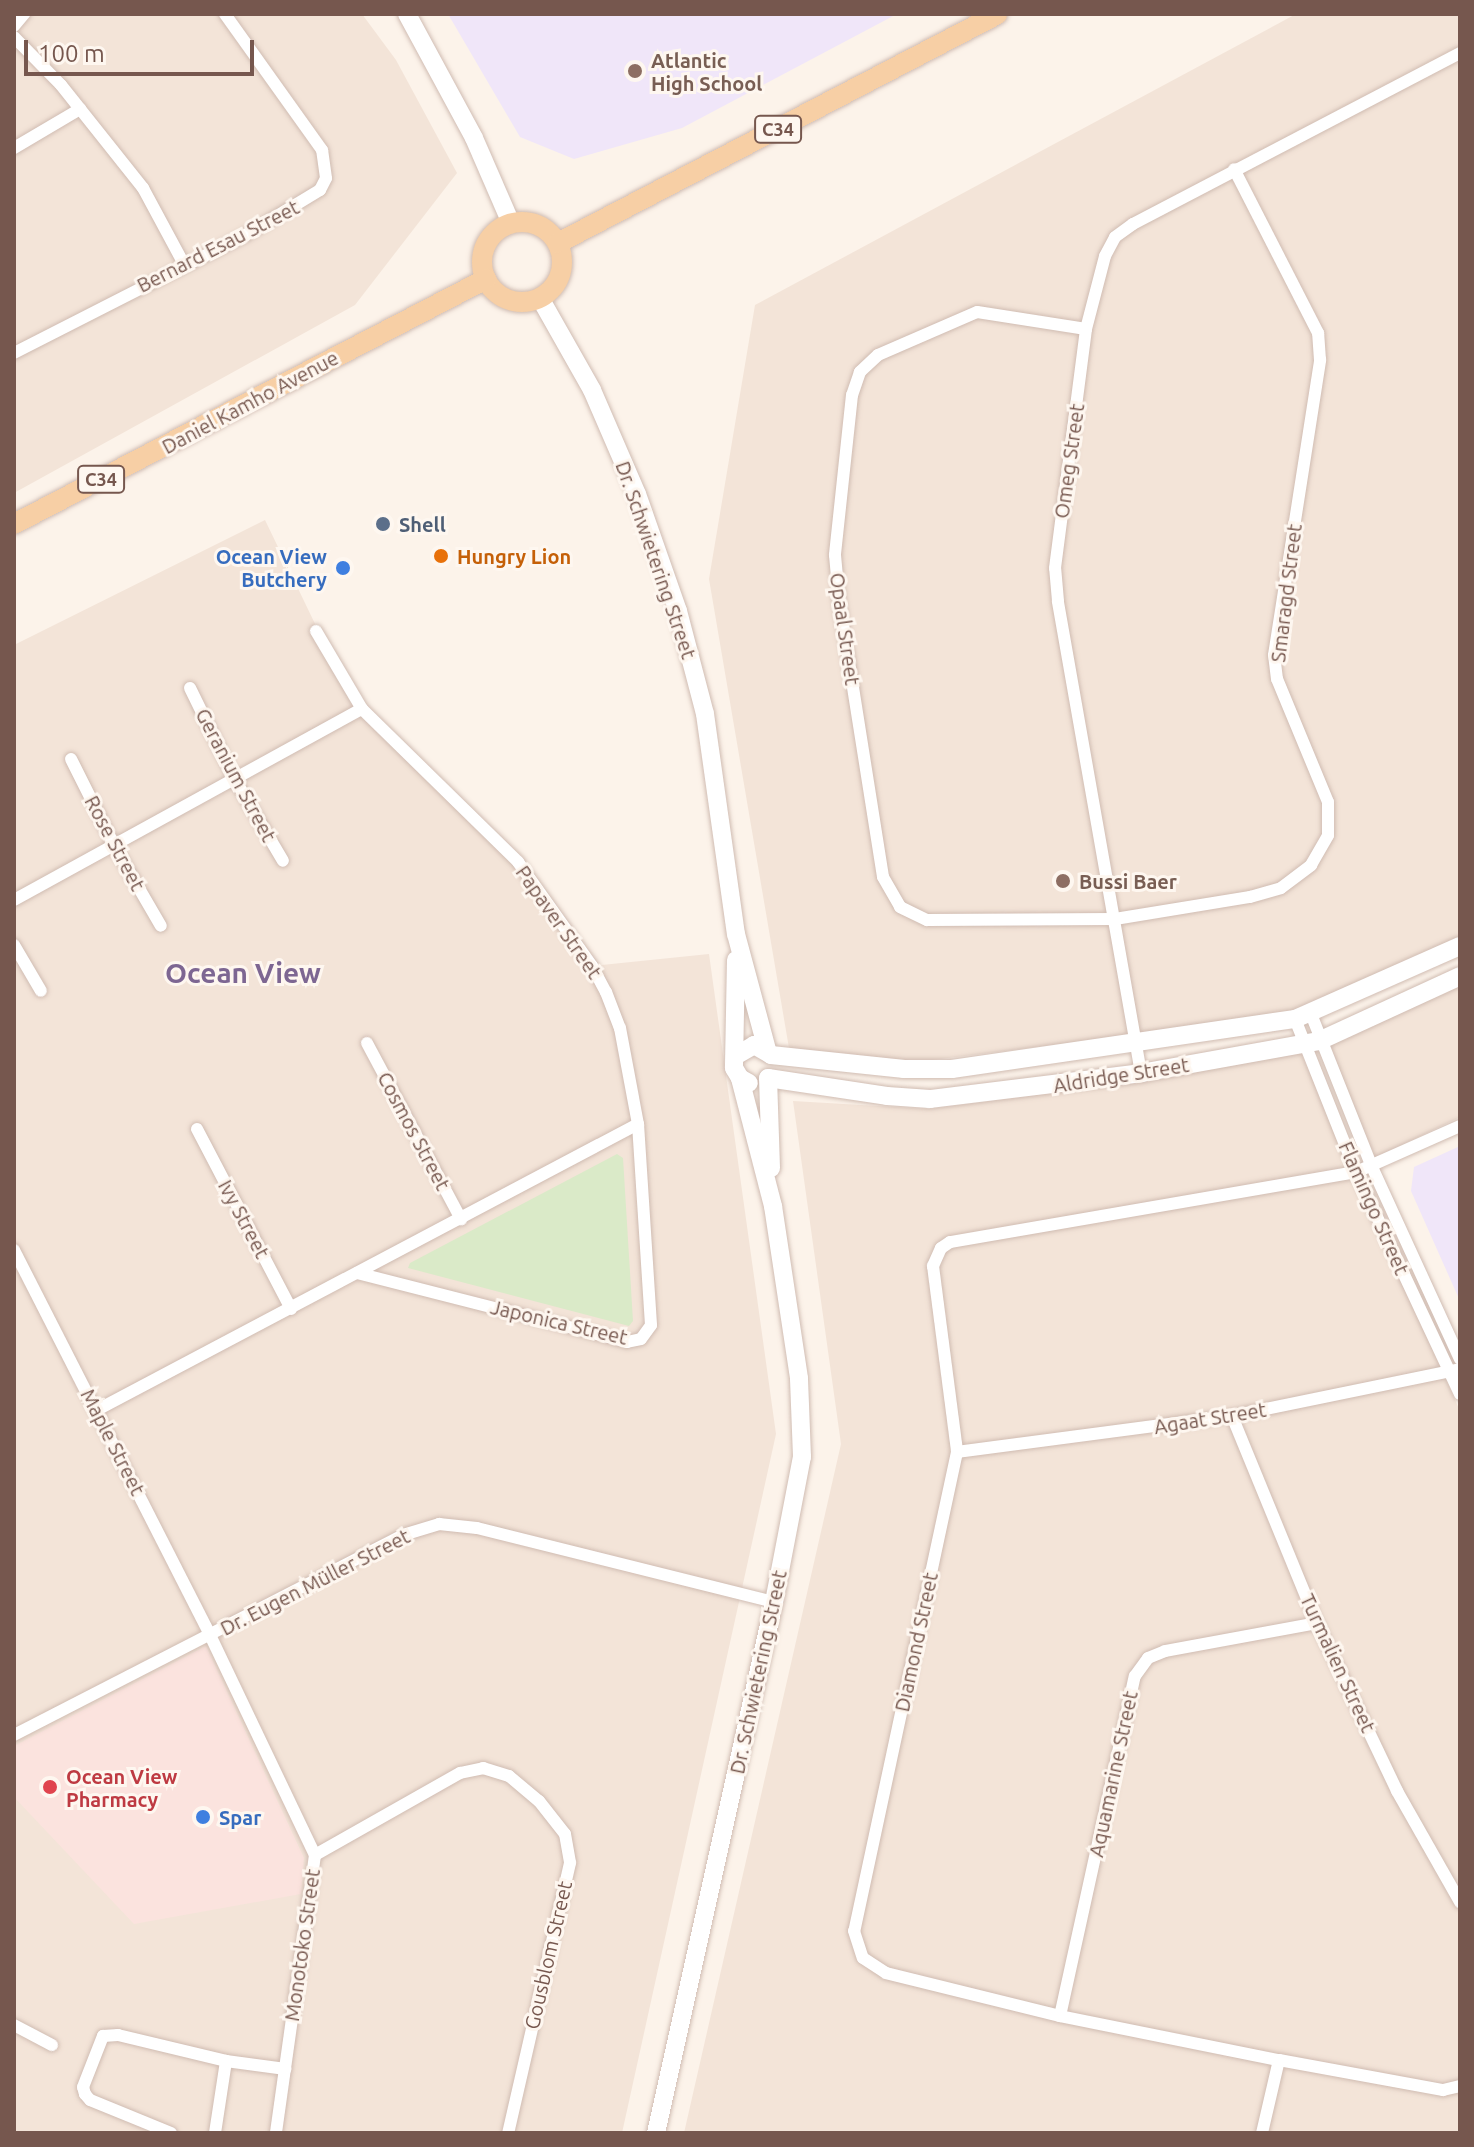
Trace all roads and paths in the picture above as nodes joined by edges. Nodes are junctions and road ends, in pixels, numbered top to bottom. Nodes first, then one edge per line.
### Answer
1 (24, 14) edge
2 (225, 14) edge
3 (407, 14) edge
4 (997, 14) edge
5 (14, 26) edge
6 (14, 37) edge
7 (1460, 53) edge
8 (80, 109) junction
9 (14, 148) edge
10 (1234, 169) junction
11 (511, 223) junction
12 (558, 243) junction
13 (184, 264) junction
14 (486, 279) junction
15 (540, 298) junction
16 (1086, 329) junction
17 (14, 353) edge
18 (14, 524) edge
19 (316, 631) dead end
20 (190, 688) dead end
21 (362, 709) junction
22 (71, 759) dead end
23 (234, 778) junction
24 (115, 847) junction
25 (283, 861) dead end
26 (14, 900) edge
27 (1115, 919) junction
28 (161, 926) dead end
29 (736, 934) junction
30 (14, 945) edge
31 (1460, 946) edge
32 (1460, 976) edge
33 (41, 991) dead end
34 (1303, 1017) junction
35 (1311, 1042) junction
36 (367, 1043) dead end
37 (1134, 1043) junction
38 (769, 1052) junction
39 (737, 1055) junction
40 (1141, 1073) junction
41 (740, 1078) junction
42 (768, 1078) junction
43 (638, 1124) junction
44 (1460, 1126) edge
45 (197, 1129) dead end
46 (1372, 1167) junction
47 (1356, 1172) junction
48 (773, 1206) junction
49 (461, 1219) junction
50 (14, 1250) edge
51 (357, 1273) junction
52 (291, 1309) junction
53 (1460, 1359) edge
54 (1455, 1370) edge
55 (1460, 1394) edge
56 (97, 1410) junction
57 (1232, 1416) junction
58 (957, 1452) junction
59 (774, 1602) junction
60 (1317, 1623) junction
61 (210, 1635) junction
62 (14, 1735) edge
63 (315, 1855) junction
64 (1460, 1902) edge
65 (1060, 2016) junction
66 (14, 2025) edge
67 (52, 2045) dead end
68 (1279, 2060) junction
69 (226, 2061) junction
70 (285, 2069) junction
71 (1460, 2086) edge
72 (171, 2133) edge
73 (215, 2133) edge
74 (276, 2133) edge
75 (508, 2133) edge
76 (656, 2133) edge
77 (1262, 2133) edge

1 - 5 street
2 - 13 street, Bernard Esau Street
3 - 11 street
4 - 12 main road, C34
6 - 8 street
7 - 10 street, Omeg Street
8 - 9 street
8 - 13 street
10 - 16 street, Omeg Street
10 - 27 street, Smaragd Street
11 - 12 main road
11 - 14 main road
12 - 15 main road
13 - 17 street, Bernard Esau Street
14 - 15 main road
14 - 18 main road, Daniel Kamho Avenue / C34
15 - 29 street, Dr. Schwietering Street
16 - 27 street, Omeg Street
16 - 27 street, Opaal Street
19 - 21 street, Papaver Street
20 - 23 street, Geranium Street
21 - 23 street
21 - 43 street, Papaver Street
22 - 24 street, Rose Street
23 - 24 street
23 - 25 street, Geranium Street
24 - 26 street
24 - 28 street, Rose Street
27 - 37 street, Omeg Street
29 - 38 street, Dr. Schwietering Street
29 - 39 street, Dr. Schwietering Street
30 - 33 street
31 - 34 street, Aldridge Street
32 - 35 street, Aldridge Street
34 - 35 street, Flamingo Street
34 - 37 street, Aldridge Street
35 - 40 street, Aldridge Street
35 - 46 street, Flamingo Street
35 - 47 street, Flamingo Street
36 - 49 street, Cosmos Street
37 - 38 street, Aldridge Street
37 - 40 street, Omeg Street
38 - 39 street
38 - 42 street
39 - 41 street
40 - 42 street, Aldridge Street
41 - 42 street
41 - 48 street, Dr. Schwietering Street
42 - 48 street, Dr. Schwietering Street
43 - 49 street
43 - 51 street, Japonica Street
44 - 46 street, Diamond Street
45 - 52 street, Ivy Street
46 - 47 street, Diamond Street
46 - 53 street, Flamingo Street
47 - 54 street, Flamingo Street
47 - 58 street, Diamond Street
48 - 59 street, Dr. Schwietering Street
49 - 51 street
50 - 56 street, Maple Street
51 - 52 street
52 - 56 street
54 - 55 street, Flamingo Street
54 - 57 street, Agaat Street
56 - 61 street, Maple Street
57 - 58 street, Agaat Street
57 - 60 street, Turmalien Street
58 - 65 street, Diamond Street
59 - 61 street, Dr. Eugen Müller Street
59 - 76 street, Dr. Schwietering Street
60 - 64 street, Turmalien Street
60 - 65 street, Aquamarine Street
61 - 62 street, Dr. Eugen Müller Street
61 - 63 street, Monotoko Street
63 - 70 street, Monotoko Street
63 - 75 street, Gousblom Street
65 - 68 street, Diamond Street
66 - 67 street
68 - 71 street, Diamond Street
68 - 77 street
69 - 70 street
69 - 72 street
69 - 73 street
70 - 74 street, Monotoko Street

